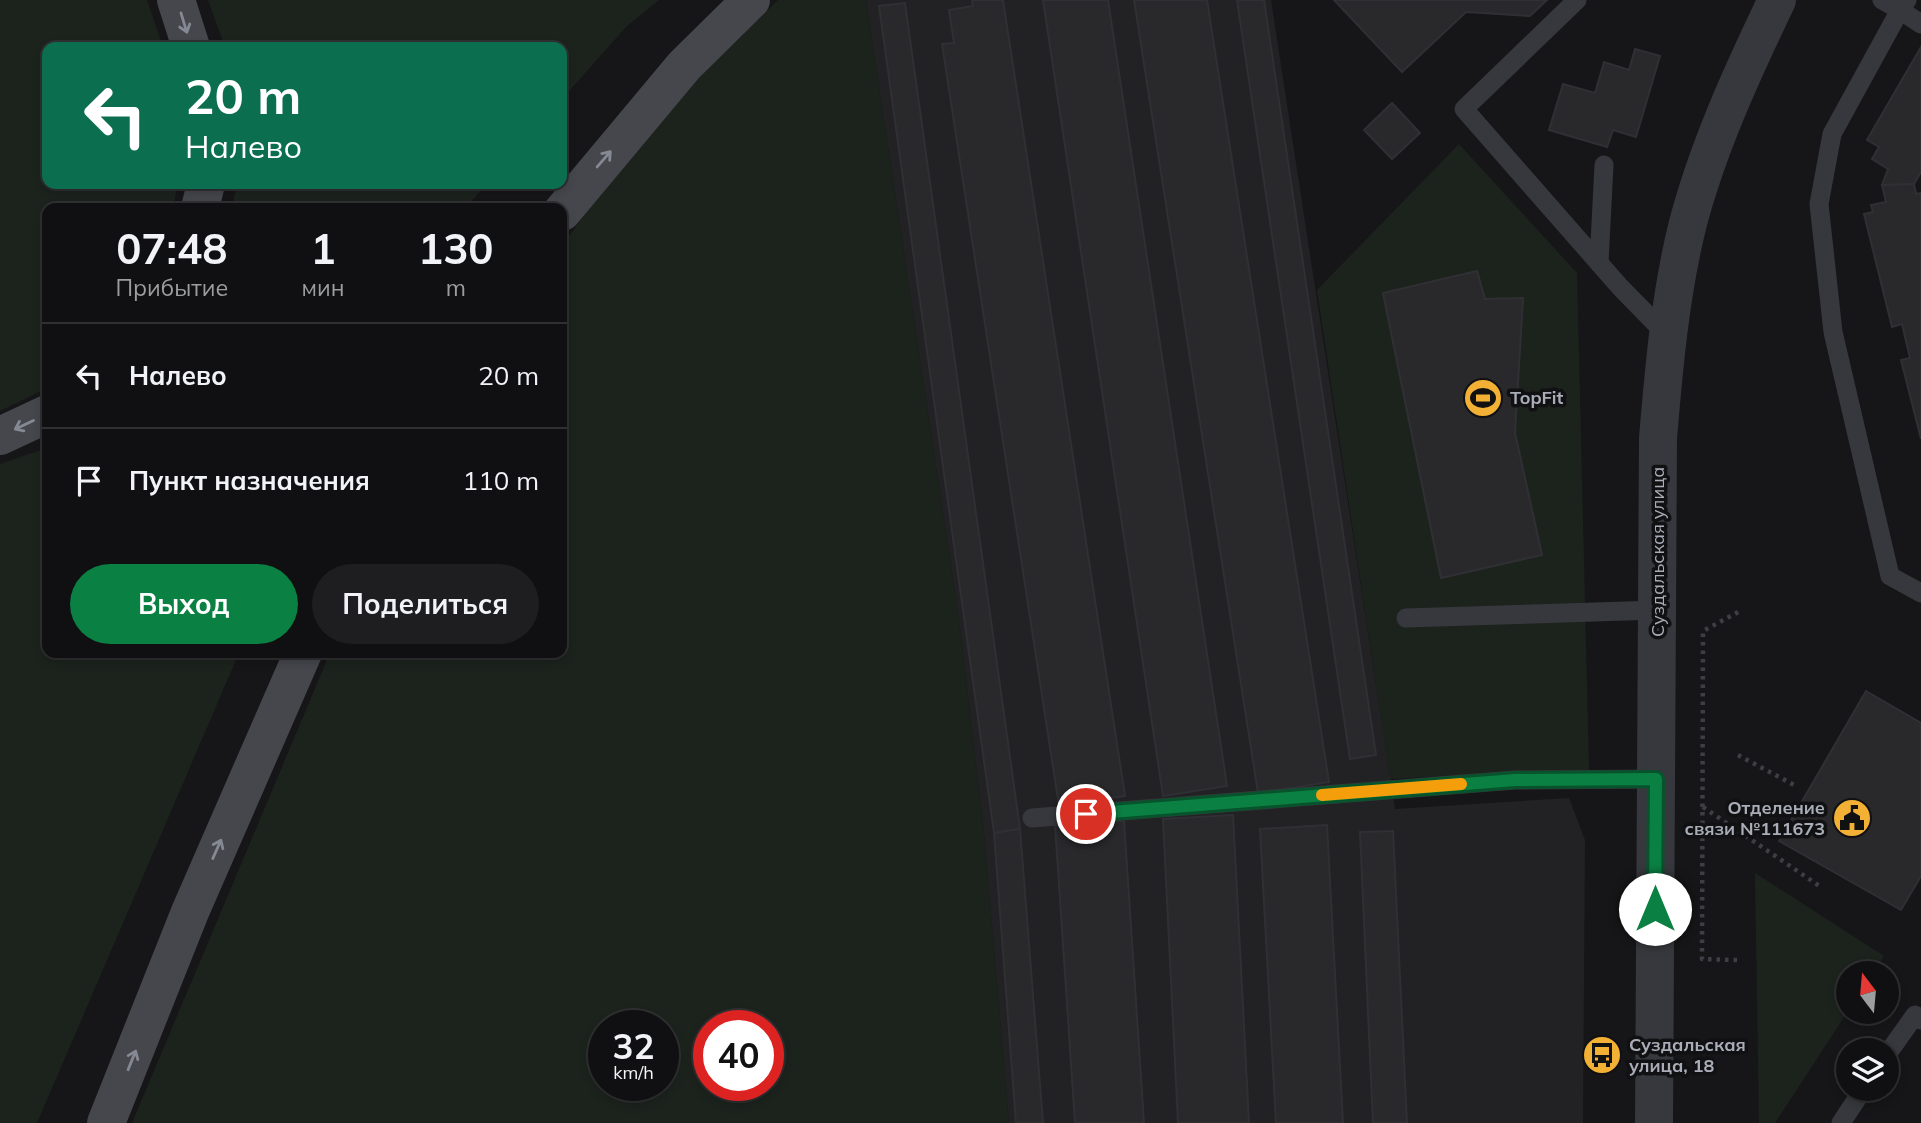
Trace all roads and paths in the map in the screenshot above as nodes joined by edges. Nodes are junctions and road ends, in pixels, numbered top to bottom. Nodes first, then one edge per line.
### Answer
1 (176, 0) edge
2 (751, 0) edge
3 (1577, 0) edge
4 (1777, 0) edge
5 (1882, 0) edge
6 (1903, 5) edge
7 (1921, 24) edge
8 (189, 42) edge
9 (1604, 165) dead end
10 (567, 206) edge
11 (1599, 263) junction
12 (1666, 334) junction
13 (42, 416) edge
14 (0, 436) edge
15 (1921, 593) edge
16 (1657, 610) junction
17 (1740, 611) dead end
18 (1406, 618) dead end
19 (301, 658) edge
20 (1738, 755) dead end
21 (1656, 779) junction
22 (1794, 785) dead end
23 (1702, 807) junction
24 (1032, 818) dead end
25 (1821, 887) dead end
26 (1737, 960) dead end
27 (1921, 1020) edge
28 (1898, 1038) edge
29 (1855, 1101) edge
30 (106, 1123) edge
31 (1654, 1123) edge
32 (1841, 1123) edge

1 -> 8 main road
10 -> 2 main road
3 - 11 lane
4 - 12 street, Суздальская улица
5 - 6 lane
6 - 7 lane
6 - 15 lane
9 - 11 lane
11 - 12 lane
12 - 16 street, Суздальская улица
13 -> 14 main road
16 - 18 lane
16 - 21 street, Суздальская улица
17 - 23 path
30 -> 19 main road
20 - 22 path
21 - 24 lane
21 - 31 street, Суздальская улица
23 - 25 path
23 - 26 path
27 - 28 lane
29 - 32 lane

